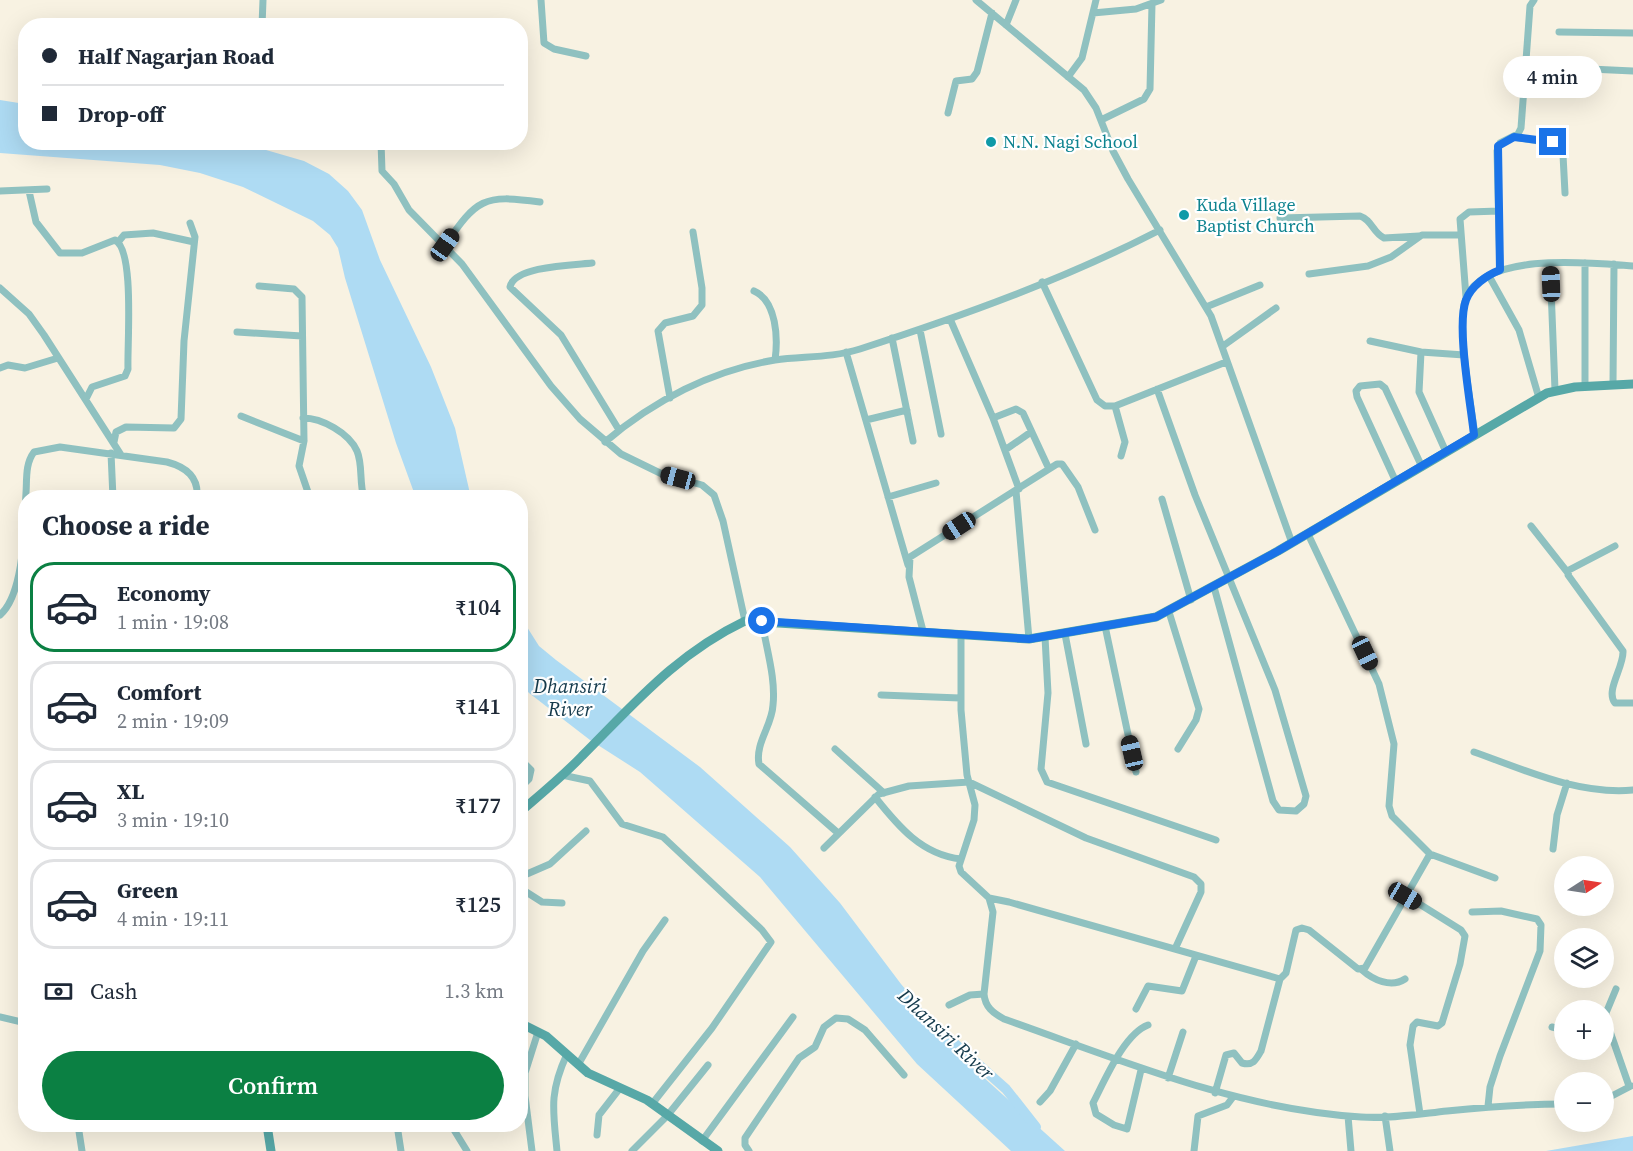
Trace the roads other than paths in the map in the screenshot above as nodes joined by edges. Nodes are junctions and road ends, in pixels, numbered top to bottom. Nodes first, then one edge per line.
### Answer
1 (263, 0) edge
2 (542, 0) edge
3 (976, 0) edge
4 (1016, 0) edge
5 (1096, 0) edge
6 (1161, 0) edge
7 (1527, 0) edge
8 (1534, 0) edge
9 (1152, 4) junction
10 (992, 13) junction
11 (1093, 13) junction
12 (262, 18) edge
13 (1006, 25) junction
14 (1559, 32) dead end
15 (1633, 33) edge
16 (586, 56) dead end
17 (1526, 66) junction
18 (1633, 71) edge
19 (1068, 76) junction
20 (948, 113) dead end
21 (1101, 120) junction
22 (1514, 137) junction
23 (381, 150) edge
24 (47, 189) dead end
25 (0, 191) edge
26 (29, 191) junction
27 (1565, 193) dead end
28 (540, 202) dead end
29 (1499, 211) junction
30 (1280, 218) dead end
31 (190, 223) dead end
32 (1160, 230) junction
33 (693, 232) dead end
34 (1422, 235) junction
35 (1460, 235) junction
36 (119, 241) junction
37 (194, 242) junction
38 (445, 245) junction
39 (592, 263) dead end
40 (1585, 263) junction
41 (1550, 264) junction
42 (1614, 264) junction
43 (1633, 266) edge
44 (1500, 270) junction
45 (1309, 274) dead end
46 (1489, 276) junction
47 (1042, 282) junction
48 (1260, 285) dead end
49 (259, 286) dead end
50 (0, 288) edge
51 (754, 291) dead end
52 (1466, 297) junction
53 (1206, 307) junction
54 (1276, 308) dead end
55 (950, 319) junction
56 (920, 330) junction
57 (237, 332) dead end
58 (302, 336) junction
59 (892, 338) junction
60 (1370, 341) dead end
61 (1222, 346) junction
62 (846, 352) junction
63 (1421, 352) junction
64 (1464, 355) junction
65 (58, 358) junction
66 (775, 360) junction
67 (1226, 362) junction
68 (0, 368) edge
69 (1613, 384) junction
70 (1633, 384) edge
71 (1585, 386) junction
72 (1157, 389) junction
73 (1555, 390) junction
74 (670, 398) junction
75 (1539, 398) junction
76 (86, 399) junction
77 (1115, 406) junction
78 (907, 410) junction
79 (241, 416) dead end
80 (303, 418) junction
81 (993, 418) junction
82 (866, 420) junction
83 (619, 430) junction
84 (1031, 432) junction
85 (941, 434) dead end
86 (1474, 435) junction
87 (304, 441) junction
88 (913, 441) dead end
89 (114, 442) junction
90 (605, 442) junction
91 (1005, 450) junction
92 (1446, 452) junction
93 (111, 453) junction
94 (121, 455) junction
95 (1121, 456) dead end
96 (1422, 467) junction
97 (1049, 469) junction
98 (1396, 482) junction
99 (936, 483) dead end
100 (25, 490) edge
101 (113, 490) edge
102 (197, 490) edge
103 (307, 490) edge
104 (363, 490) edge
105 (1017, 490) junction
106 (888, 497) junction
107 (1162, 499) dead end
108 (1531, 526) dead end
109 (1095, 530) dead end
110 (1308, 534) junction
111 (1292, 543) junction
112 (1615, 546) dead end
113 (908, 565) junction
114 (18, 572) edge
115 (1568, 573) junction
116 (1229, 579) junction
117 (1214, 587) junction
118 (1191, 600) junction
119 (1169, 612) junction
120 (0, 615) edge
121 (745, 621) junction
122 (762, 621) junction
123 (1105, 626) junction
124 (923, 631) junction
125 (1065, 633) junction
126 (961, 634) junction
127 (1045, 637) junction
128 (1029, 639) junction
129 (881, 695) dead end
130 (960, 698) junction
131 (1633, 703) edge
132 (1086, 744) dead end
133 (836, 749) dead end
134 (1178, 749) dead end
135 (1474, 752) dead end
136 (1136, 772) dead end
137 (562, 775) junction
138 (969, 782) junction
139 (1567, 783) junction
140 (1633, 790) edge
141 (884, 793) junction
142 (875, 797) junction
143 (528, 805) edge
144 (586, 831) dead end
145 (838, 833) junction
146 (1216, 840) dead end
147 (824, 848) dead end
148 (1553, 849) dead end
149 (1430, 854) junction
150 (961, 860) junction
151 (528, 874) edge
152 (1495, 878) dead end
153 (528, 893) edge
154 (1405, 896) junction
155 (989, 898) junction
156 (562, 903) dead end
157 (1473, 912) dead end
158 (665, 920) dead end
159 (1175, 949) junction
160 (1196, 956) junction
161 (1362, 970) junction
162 (1280, 979) junction
163 (1405, 979) dead end
164 (1616, 989) dead end
165 (984, 994) junction
166 (1612, 1000) edge
167 (950, 1005) dead end
168 (1136, 1009) dead end
169 (0, 1017) edge
170 (793, 1017) dead end
171 (18, 1021) edge
172 (1148, 1024) dead end
173 (528, 1027) edge
174 (538, 1032) junction
175 (1183, 1032) dead end
176 (1076, 1044) junction
177 (1614, 1049) edge
178 (567, 1054) junction
179 (1115, 1059) junction
180 (528, 1062) edge
181 (578, 1065) junction
182 (708, 1065) dead end
183 (1141, 1070) junction
184 (904, 1075) dead end
185 (1168, 1078) junction
186 (1631, 1086) edge
187 (620, 1088) junction
188 (1215, 1093) junction
189 (1614, 1095) edge
190 (1233, 1097) junction
191 (1040, 1102) dead end
192 (652, 1104) junction
193 (1554, 1104) edge
194 (1488, 1106) junction
195 (1420, 1114) junction
196 (667, 1116) junction
197 (1348, 1116) junction
198 (1385, 1116) junction
199 (528, 1118) edge
200 (79, 1132) edge
201 (268, 1132) edge
202 (398, 1132) edge
203 (455, 1132) edge
204 (597, 1135) dead end
205 (702, 1141) junction
206 (82, 1151) edge
207 (272, 1151) edge
208 (401, 1151) edge
209 (466, 1151) edge
210 (532, 1151) edge
211 (557, 1151) edge
212 (632, 1151) edge
213 (718, 1151) edge
214 (749, 1151) edge
215 (1194, 1151) edge
216 (1351, 1151) edge
217 (1390, 1151) edge

1 - 12 street
2 - 16 street
3 - 10 street
4 - 13 street
5 - 11 street
6 - 9 street
7 - 8 street
8 - 17 street
9 - 11 street
9 - 21 street
10 - 13 street
10 - 20 street
11 - 19 street
13 - 19 street
14 - 15 street
17 - 18 street
17 - 22 street
19 - 21 street
21 - 32 street
22 - 27 street
22 - 29 street
23 - 38 street
24 - 26 street
25 - 26 street
26 - 36 street
28 - 38 street
29 - 35 street
29 - 44 street
30 - 34 street
31 - 37 street
32 - 47 street
32 - 53 street
33 - 74 street
34 - 35 street
34 - 45 street
35 - 52 street
36 - 37 street
36 - 76 street
37 - 89 street
38 - 90 street
39 - 83 street
40 - 41 street
40 - 42 street
40 - 71 street
41 - 44 street
41 - 73 street
42 - 43 street
42 - 69 street
44 - 46 street
46 - 52 street
46 - 75 street
47 - 55 street
47 - 77 street
48 - 53 street
49 - 58 street
50 - 65 street
51 - 66 street
52 - 64 street
53 - 61 street
54 - 61 street
55 - 56 street
55 - 81 street
56 - 59 street
56 - 85 street
57 - 58 street
58 - 80 street
59 - 62 street
59 - 78 street
60 - 63 street
61 - 67 street
62 - 66 street
62 - 82 street
63 - 64 street
63 - 92 street
64 - 86 street
65 - 68 street
65 - 76 street
66 - 74 street
67 - 72 street
67 - 111 street
69 - 70 main road
69 - 71 main road
71 - 73 main road
72 - 77 street
72 - 116 street
73 - 75 main road
74 - 83 street
75 - 86 main road
76 - 89 street
77 - 95 street
78 - 82 street
78 - 88 street
79 - 87 street
80 - 87 street
80 - 104 street
81 - 84 street
81 - 91 street
82 - 106 street
83 - 90 street
84 - 91 street
84 - 97 street
86 - 92 main road
87 - 103 street
89 - 94 street
90 - 121 street
91 - 105 street
92 - 96 main road
93 - 94 street
93 - 100 street
93 - 101 street
94 - 102 street
96 - 98 main road
96 - 98 street
97 - 105 street
97 - 109 street
98 - 110 main road
99 - 106 street
105 - 113 street
105 - 128 street
106 - 113 street
107 - 118 street
108 - 115 street
110 - 111 main road
110 - 149 street
111 - 116 main road
112 - 115 street
113 - 124 street
114 - 120 street
115 - 131 street
116 - 117 main road
116 - 117 street
117 - 118 main road
118 - 119 main road
119 - 123 main road
119 - 134 street
121 - 122 main road
121 - 137 main road
122 - 124 main road
122 - 145 street
123 - 125 main road
123 - 136 street
124 - 126 main road
125 - 127 main road
125 - 132 street
126 - 128 main road
126 - 130 street
127 - 128 main road
127 - 146 street
129 - 130 street
130 - 138 street
133 - 141 street
135 - 139 street
137 - 143 main road
137 - 192 street
138 - 141 street
138 - 150 street
138 - 159 street
139 - 140 street
139 - 148 street
141 - 142 street
142 - 145 street
142 - 150 street
144 - 151 street
145 - 147 street
149 - 152 street
149 - 154 street
150 - 155 street
153 - 156 street
154 - 161 street
154 - 195 street
155 - 159 street
155 - 165 street
157 - 194 street
158 - 181 street
159 - 160 street
160 - 162 street
160 - 168 street
161 - 162 street
161 - 163 street
162 - 188 street
164 - 166 street
165 - 167 street
165 - 176 street
169 - 171 street
170 - 205 street
172 - 179 street
173 - 174 main road
174 - 178 main road
174 - 180 street
175 - 185 street
176 - 179 street
176 - 191 street
177 - 186 street
178 - 181 main road
178 - 211 street
179 - 183 street
179 - 183 street
181 - 187 main road
182 - 196 street
183 - 185 street
184 - 214 street
185 - 188 street
186 - 189 street
187 - 192 main road
187 - 204 street
188 - 190 street
190 - 197 street
190 - 215 street
192 - 196 main road
193 - 194 street
194 - 195 street
195 - 198 street
196 - 205 main road
196 - 212 street
197 - 198 street
197 - 216 street
198 - 217 street
199 - 210 street
200 - 206 street
201 - 207 main road
202 - 208 street
203 - 209 street
205 - 213 main road

